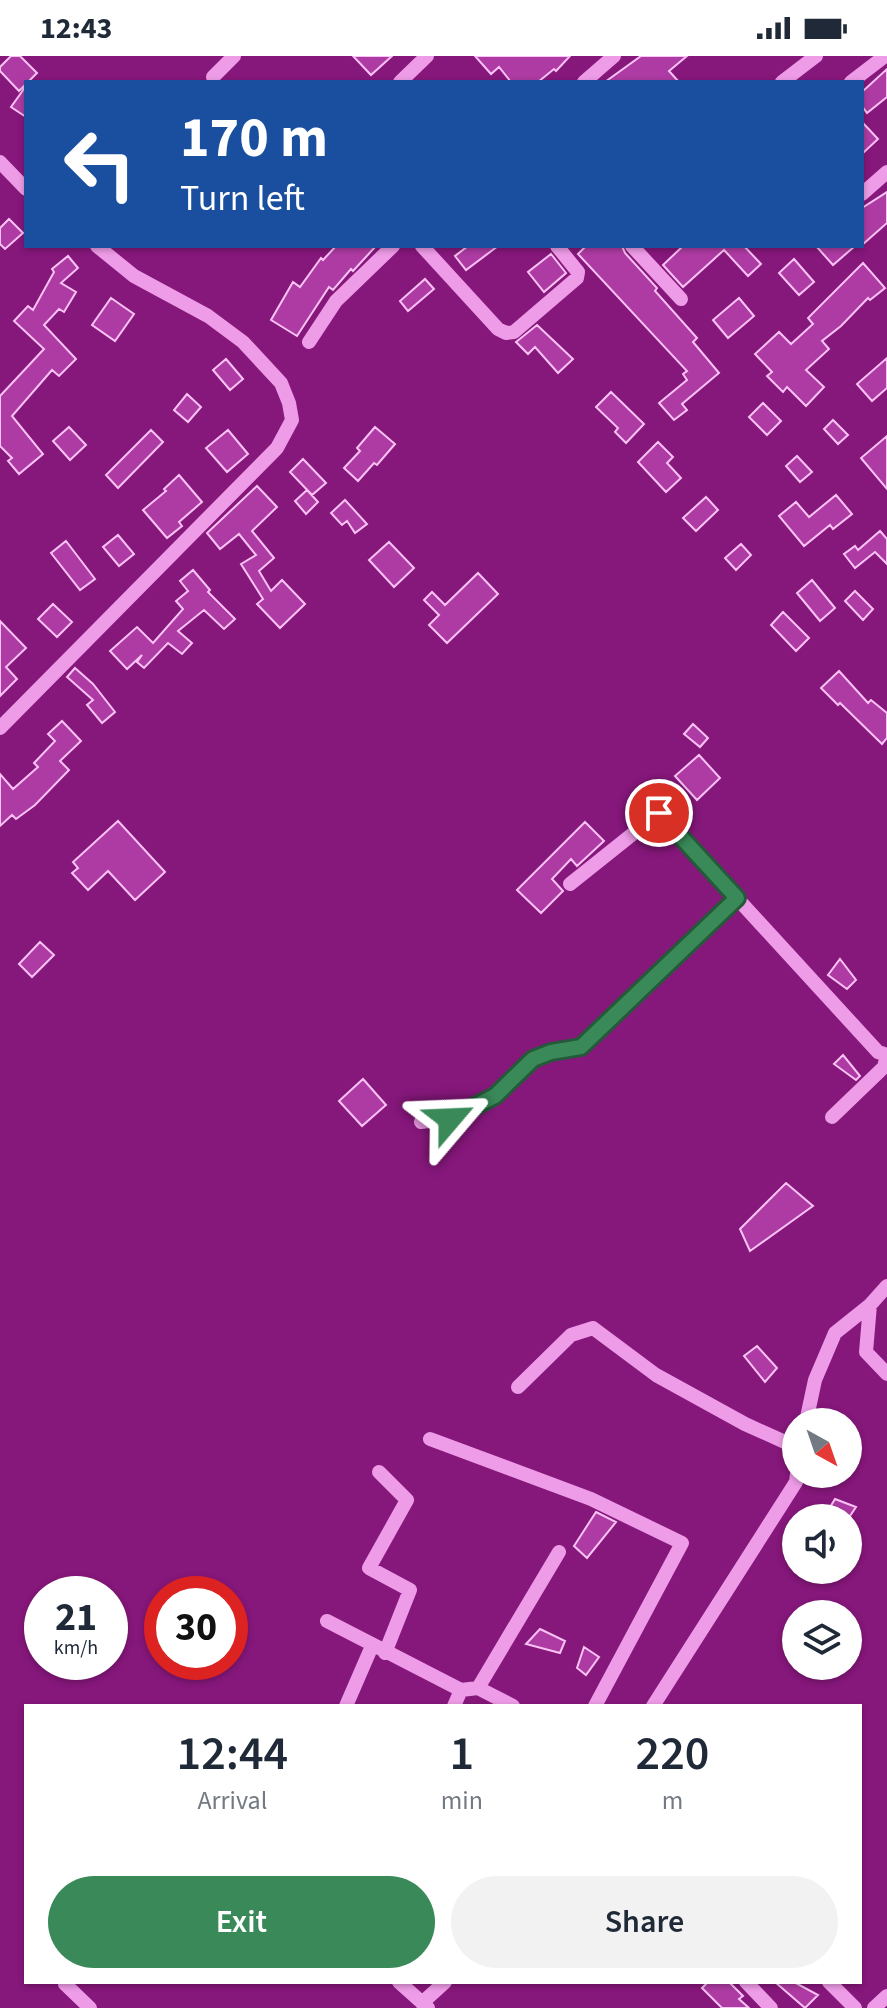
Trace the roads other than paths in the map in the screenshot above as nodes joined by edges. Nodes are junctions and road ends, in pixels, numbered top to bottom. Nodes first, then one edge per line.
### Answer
1 (234, 56) edge
2 (427, 56) edge
3 (614, 56) edge
4 (816, 56) edge
5 (885, 56) edge
6 (213, 77) dead end
7 (402, 80) edge
8 (586, 80) edge
9 (785, 80) edge
10 (854, 80) edge
11 (0, 162) edge
12 (887, 172) edge
13 (24, 187) edge
14 (864, 192) edge
15 (99, 248) edge
16 (389, 248) edge
17 (424, 248) edge
18 (559, 248) edge
19 (634, 248) edge
20 (681, 299) dead end
21 (309, 342) dead end
22 (0, 728) edge
23 (570, 884) dead end
24 (737, 898) junction
25 (887, 1055) edge
26 (832, 1117) dead end
27 (421, 1122) dead end
28 (887, 1286) edge
29 (870, 1305) junction
30 (887, 1374) edge
31 (518, 1387) dead end
32 (809, 1408) edge
33 (430, 1439) dead end
34 (782, 1441) edge
35 (379, 1472) dead end
36 (792, 1488) edge
37 (559, 1552) dead end
38 (327, 1621) dead end
39 (378, 1649) junction
40 (478, 1688) junction
41 (461, 1690) junction
42 (347, 1704) edge
43 (455, 1704) edge
44 (509, 1704) edge
45 (596, 1704) edge
46 (654, 1704) edge
47 (65, 1984) edge
48 (401, 1984) edge
49 (443, 1984) edge
50 (748, 1984) edge
51 (831, 1984) edge
52 (887, 1996) edge
53 (425, 2005) edge
54 (90, 2008) edge
55 (771, 2008) edge
56 (855, 2008) edge
57 (874, 2008) edge

1 - 6 street
2 - 7 street
3 - 8 street
4 - 9 street
5 - 10 street
11 - 13 street
12 - 14 street
15 - 22 street
16 - 21 street
17 - 18 street
19 - 20 street
23 - 24 street
24 - 25 street
24 - 27 street
25 - 26 street
28 - 29 street
29 - 30 street
29 - 32 street
31 - 34 street
33 - 45 street
35 - 39 street
36 - 46 street
37 - 40 street
38 - 39 street
39 - 41 street
39 - 42 street
40 - 41 street
40 - 44 street
41 - 43 street
47 - 54 street
48 - 53 street
49 - 53 street
50 - 55 street
51 - 56 street
52 - 57 street

